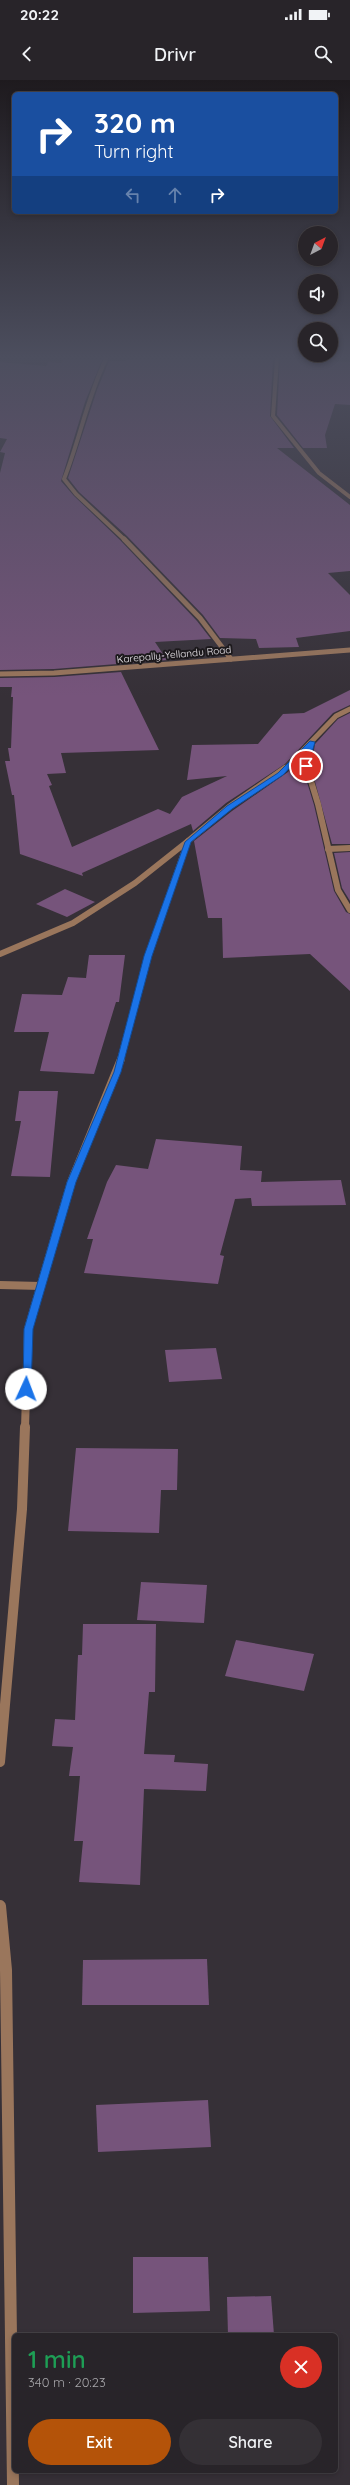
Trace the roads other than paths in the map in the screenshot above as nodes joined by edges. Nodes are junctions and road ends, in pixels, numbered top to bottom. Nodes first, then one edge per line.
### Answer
1 (67, 471) edge
2 (318, 471) edge
3 (350, 497) edge
4 (350, 650) edge
5 (231, 659) junction
6 (0, 674) edge
7 (350, 709) edge
8 (312, 742) junction
9 (188, 842) junction
10 (350, 848) edge
11 (328, 849) junction
12 (350, 910) edge
13 (0, 954) edge
14 (0, 1285) edge
15 (41, 1286) junction
16 (0, 1762) edge
17 (0, 1906) edge
18 (12, 2485) edge

1 - 5 street
2 - 3 street
4 - 5 street, Karepally-Yellandu Road
5 - 6 street, Karepally-Yellandu Road
7 - 8 street
8 - 9 street
8 - 11 street
9 - 13 street
9 - 15 street
10 - 11 street
11 - 12 street
14 - 15 street
15 - 16 street
17 - 18 street

